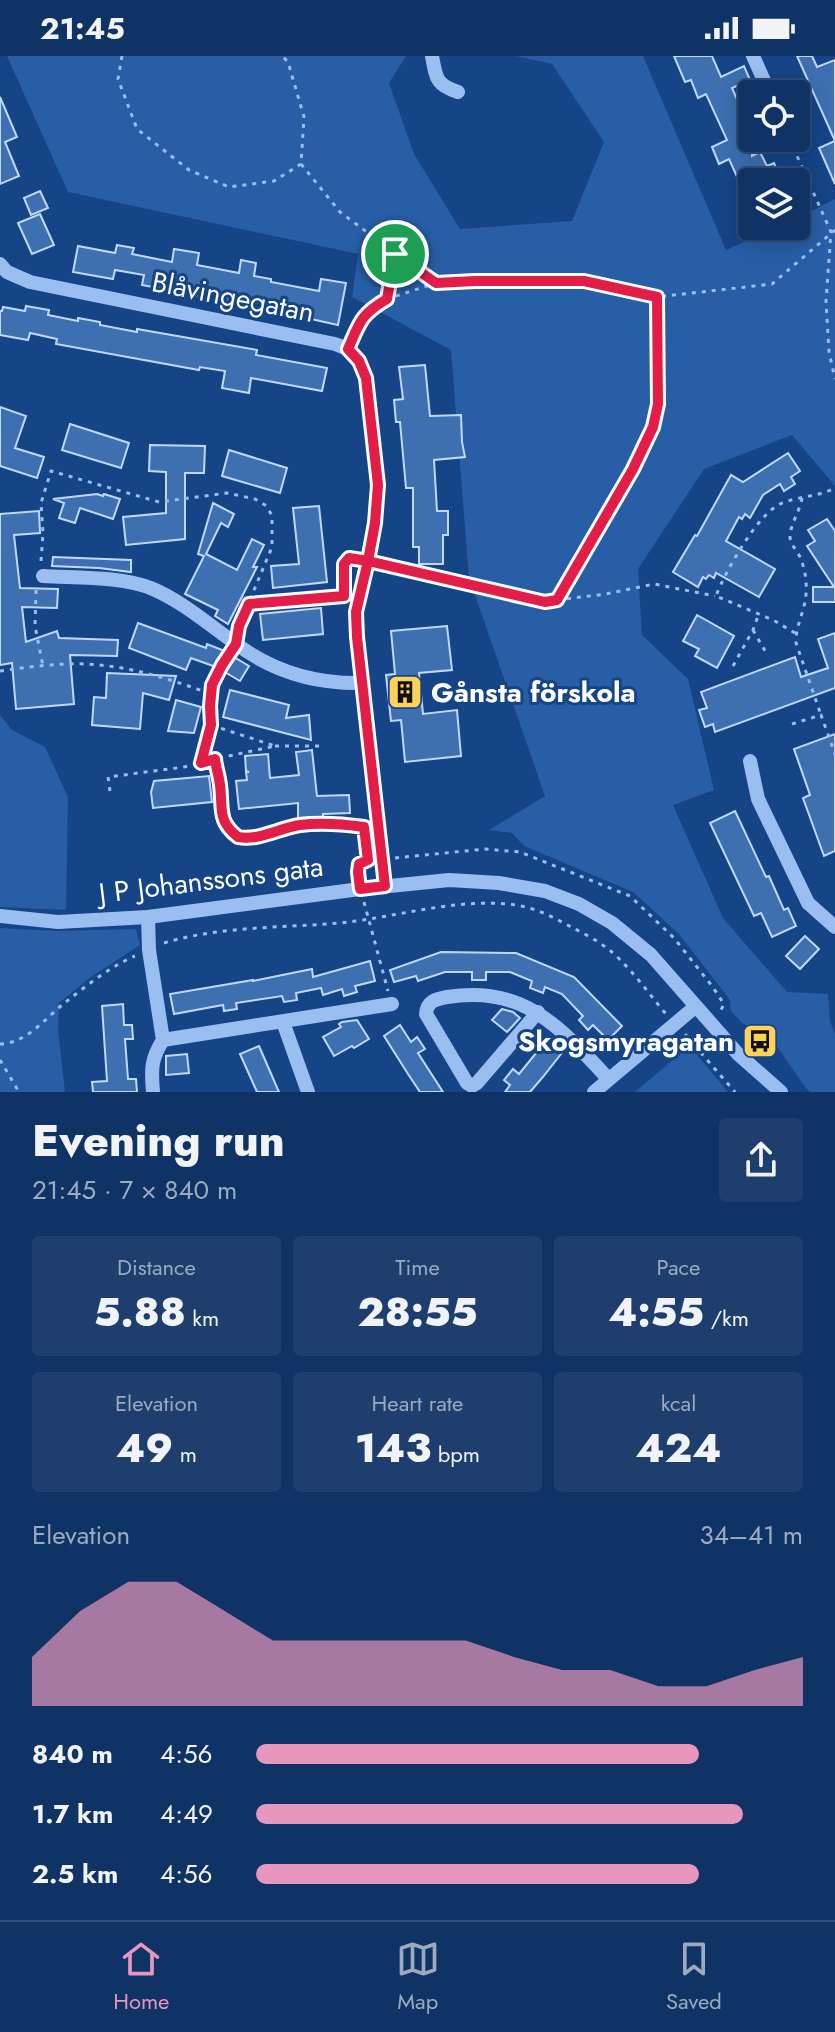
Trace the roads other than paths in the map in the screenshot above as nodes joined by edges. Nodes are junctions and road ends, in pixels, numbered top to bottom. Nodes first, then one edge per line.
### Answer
1 (432, 56) edge
2 (753, 56) edge
3 (764, 80) edge
4 (458, 92) dead end
5 (0, 264) edge
6 (43, 576) road end
7 (362, 683) junction
8 (750, 761) dead end
9 (385, 886) junction
10 (0, 916) edge
11 (148, 917) junction
12 (835, 927) edge
13 (392, 1004) road end
14 (695, 1007) junction
15 (538, 1012) junction
16 (283, 1022) junction
17 (163, 1040) junction
18 (608, 1079) junction
19 (153, 1092) edge
20 (308, 1092) edge
21 (594, 1092) edge
22 (781, 1092) edge

1 - 4 street
2 - 3 street
5 - 7 street, Blåvingegatan
6 - 7 street
7 - 9 street
8 - 12 street
9 - 11 street, J P Johanssons gata
9 - 14 street, J P Johanssons gata
10 - 11 street, J P Johanssons gata
11 - 17 street
13 - 16 street
14 - 18 street
14 - 22 street, J P Johanssons gata
15 - 15 street
15 - 18 street
16 - 17 street
16 - 20 street
17 - 19 street
18 - 21 street

